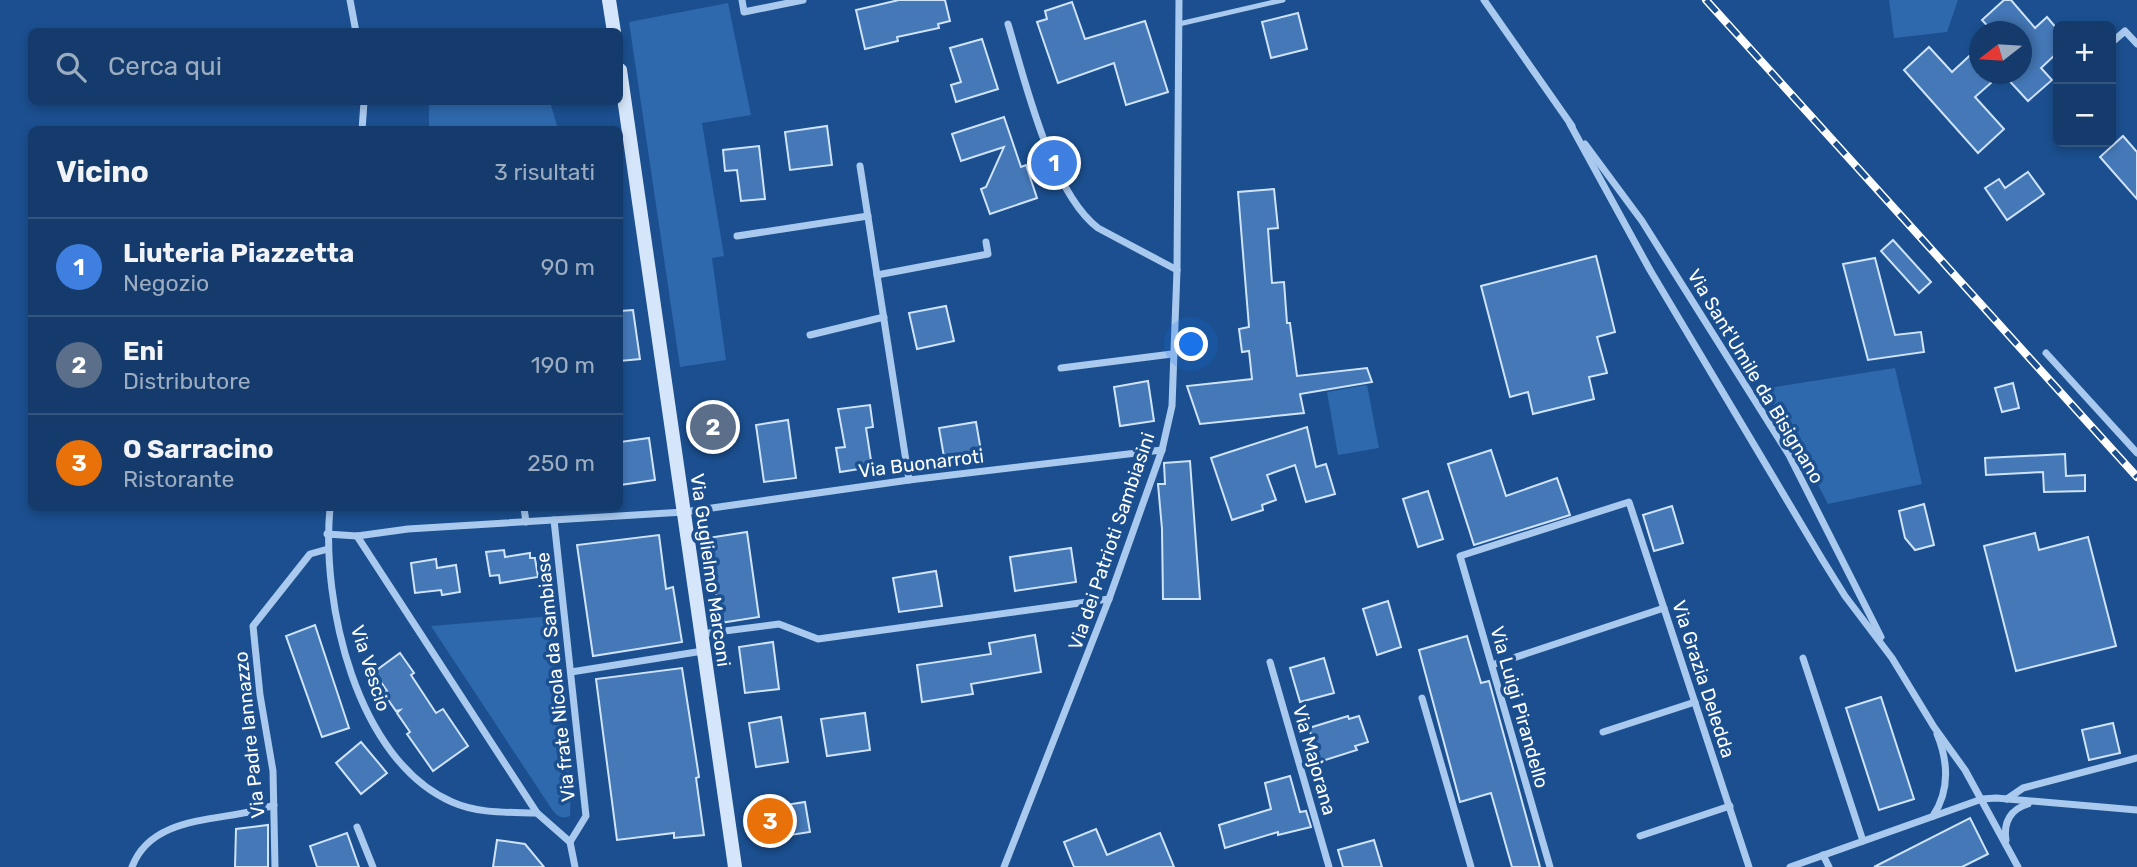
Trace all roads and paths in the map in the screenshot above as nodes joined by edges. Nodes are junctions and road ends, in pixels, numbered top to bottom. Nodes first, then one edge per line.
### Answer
1 (351, 0) edge
2 (609, 0) edge
3 (742, 0) edge
4 (803, 0) edge
5 (1179, 0) edge
6 (1283, 0) edge
7 (1484, 0) edge
8 (1007, 24) dead end
9 (1179, 24) junction
10 (355, 28) edge
11 (613, 28) edge
12 (2116, 39) edge
13 (2137, 44) edge
14 (623, 91) edge
15 (364, 105) edge
16 (1570, 124) junction
17 (362, 126) edge
18 (860, 166) dead end
19 (868, 216) junction
20 (737, 236) dead end
21 (986, 242) dead end
22 (1177, 270) junction
23 (877, 275) junction
24 (884, 317) junction
25 (810, 335) dead end
26 (2046, 353) dead end
27 (1172, 354) junction
28 (1060, 368) dead end
29 (1162, 450) junction
30 (2137, 453) edge
31 (909, 480) junction
32 (1629, 502) joint
33 (330, 511) edge
34 (524, 511) edge
35 (684, 512) junction
36 (554, 520) junction
37 (526, 522) junction
38 (327, 534) junction
39 (357, 536) junction
40 (328, 549) junction
41 (1110, 599) junction
42 (1664, 608) junction
43 (701, 634) junction
44 (704, 651) junction
45 (1803, 658) dead end
46 (1892, 658) junction
47 (1270, 662) dead end
48 (1492, 665) junction
49 (571, 672) junction
50 (1422, 698) dead end
51 (1695, 702) junction
52 (1934, 727) junction
53 (1603, 732) dead end
54 (2137, 758) edge
55 (1982, 799) junction
56 (2006, 799) junction
57 (2034, 802) junction
58 (274, 805) junction
59 (1730, 806) junction
60 (2137, 810) edge
61 (537, 813) junction
62 (1933, 816) junction
63 (358, 827) dead end
64 (1640, 836) dead end
65 (1863, 841) junction
66 (570, 842) junction
67 (2009, 850) junction
68 (1822, 855) junction
69 (132, 867) edge
70 (275, 867) edge
71 (373, 867) edge
72 (575, 867) edge
73 (735, 867) edge
74 (1004, 867) edge
75 (1329, 867) edge
76 (1471, 867) edge
77 (1550, 867) edge
78 (1749, 867) edge
79 (1790, 867) edge
80 (1829, 867) edge
81 (2018, 867) edge

1 - 10 street
2 - 11 main road
3 - 4 street
5 - 9 street, Via dei Patrioti Sambiasini
6 - 9 lane
7 - 16 street, Via Sant'Umile da Bisignano
8 - 22 street
9 - 22 street, Via dei Patrioti Sambiasini
12 - 13 street
14 - 35 main road, Via Guglielmo Marconi
15 - 17 street
16 - 46 street, Via Sant'Umile da Bisignano
16 - 46 street, Via Sant'Umile da Bisignano
18 - 19 street
19 - 20 street
19 - 23 street
21 - 23 street
22 - 27 street, Via dei Patrioti Sambiasini
23 - 24 street
24 - 25 street
24 - 31 street
26 - 30 street
27 - 28 street
27 - 29 street, Via dei Patrioti Sambiasini
29 - 31 street, Via Buonarroti
29 - 41 street, Via dei Patrioti Sambiasini
31 - 35 street, Via Buonarroti
32 - 42 street, Via Grazia Deledda
32 - 48 street, Via Luigi Pirandello
33 - 38 street, Via Vescio
34 - 37 street
35 - 36 street, Via Buonarroti
35 - 43 main road, Via Guglielmo Marconi
36 - 37 street, Via Buonarroti
36 - 49 street, Via frate Nicola da Sambiase
37 - 39 street, Via Buonarroti
38 - 39 street, Via Buonarroti
38 - 40 street, Via Vescio
39 - 61 street
40 - 58 street, Via Padre Iannazzo
40 - 61 street, Via Vescio
41 - 43 street
41 - 74 street, Via dei Patrioti Sambiasini
42 - 48 street
42 - 51 street, Via Grazia Deledda
43 - 44 main road, Via Guglielmo Marconi
44 - 49 street
44 - 73 main road, Via Guglielmo Marconi
45 - 65 street
46 - 52 street, Via Sant'Umile da Bisignano
47 - 75 street, Via Majorana
48 - 77 street, Via Luigi Pirandello
49 - 66 street, Via frate Nicola da Sambiase
50 - 76 street
51 - 53 street
51 - 59 street, Via Grazia Deledda
52 - 55 street
52 - 62 street
54 - 56 street
55 - 56 street
55 - 62 street
55 - 67 street
56 - 57 street
57 - 60 street
57 - 67 street
58 - 69 street
58 - 70 street, Via Padre Iannazzo
59 - 64 street
59 - 78 street, Via Grazia Deledda
61 - 66 street
62 - 65 street
63 - 71 street
65 - 68 street
66 - 72 street
67 - 81 street
68 - 79 street
68 - 80 street

